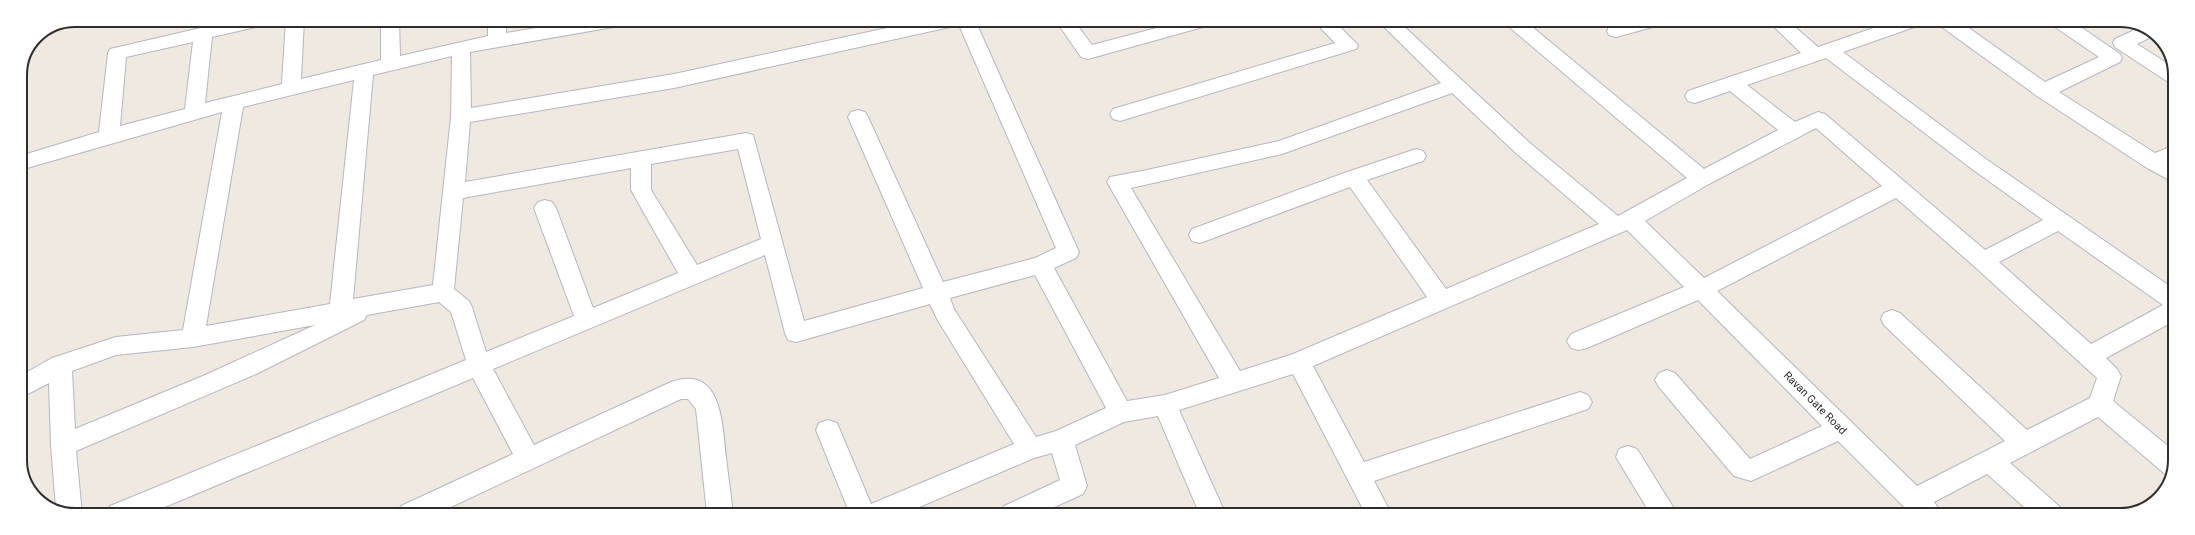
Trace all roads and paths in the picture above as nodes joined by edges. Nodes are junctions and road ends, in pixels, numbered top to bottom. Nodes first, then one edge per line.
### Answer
1 (232, 27) edge
2 (295, 27) edge
3 (390, 27) edge
4 (497, 27) edge
5 (578, 27) edge
6 (922, 27) edge
7 (969, 27) edge
8 (1070, 27) edge
9 (1181, 27) edge
10 (1330, 27) edge
11 (1393, 27) edge
12 (1520, 27) edge
13 (1631, 27) edge
14 (1785, 27) edge
15 (1896, 27) edge
16 (1954, 27) edge
17 (2068, 27) edge
18 (1616, 31) dead end
19 (2144, 33) edge
20 (203, 34) junction
21 (497, 41) junction
22 (461, 48) junction
23 (1821, 53) junction
24 (391, 65) junction
25 (364, 72) junction
26 (2168, 73) edge
27 (1732, 84) junction
28 (1455, 85) junction
29 (291, 89) junction
30 (2044, 91) junction
31 (1695, 96) dead end
32 (234, 102) junction
33 (194, 112) junction
34 (1120, 114) dead end
35 (461, 117) junction
36 (858, 117) dead end
37 (1793, 131) junction
38 (109, 136) junction
39 (1416, 156) dead end
40 (2168, 156) edge
41 (641, 158) junction
42 (27, 161) edge
43 (2154, 163) junction
44 (2168, 172) edge
45 (1354, 177) junction
46 (1702, 179) junction
47 (1898, 187) junction
48 (453, 192) junction
49 (545, 208) dead end
50 (2058, 222) junction
51 (1622, 223) junction
52 (1200, 235) dead end
53 (773, 243) junction
54 (1983, 261) junction
55 (1041, 265) junction
56 (692, 277) junction
57 (1702, 289) junction
58 (2168, 291) edge
59 (443, 292) junction
60 (936, 292) junction
61 (1442, 301) junction
62 (372, 305) junction
63 (341, 310) junction
64 (2168, 313) edge
65 (1892, 320) dead end
66 (587, 321) junction
67 (193, 338) junction
68 (1579, 341) dead end
69 (2089, 356) junction
70 (1299, 362) junction
71 (60, 365) junction
72 (479, 366) junction
73 (1667, 380) dead end
74 (1234, 383) junction
75 (27, 384) edge
76 (1580, 402) dead end
77 (2100, 404) junction
78 (1165, 405) junction
79 (1121, 412) junction
80 (1840, 429) junction
81 (828, 430) dead end
82 (1061, 440) junction
83 (2024, 443) junction
84 (63, 445) junction
85 (1030, 449) junction
86 (1628, 457) dead end
87 (529, 460) junction
88 (2168, 461) edge
89 (1991, 462) junction
90 (1359, 475) junction
91 (68, 507) edge
92 (1922, 507) edge
93 (134, 508) edge
94 (423, 508) edge
95 (719, 508) edge
96 (860, 508) edge
97 (889, 508) edge
98 (1026, 508) edge
99 (1210, 508) edge
100 (1376, 508) edge
101 (1661, 508) edge
102 (2043, 508) edge

1 - 20 street
2 - 29 street
3 - 24 street
4 - 21 street
5 - 21 street
6 - 35 street
7 - 55 street
8 - 9 street
10 - 34 street
11 - 28 street, Ravan Gate Road
12 - 46 street
13 - 18 street
14 - 23 street
15 - 23 street
16 - 30 street
17 - 30 street
19 - 26 street
20 - 33 street
20 - 38 street
21 - 22 street
22 - 24 street
22 - 35 street
23 - 27 street
23 - 50 street
24 - 25 street
25 - 29 street
25 - 63 street
27 - 31 street
27 - 37 street
28 - 51 street, Ravan Gate Road
28 - 74 street
29 - 32 street
30 - 43 street
32 - 33 street
32 - 67 street
33 - 38 street
35 - 48 street
36 - 60 street
37 - 46 street
37 - 47 street
38 - 42 street
39 - 45 street
40 - 43 street
41 - 48 street
41 - 53 street
41 - 56 street
43 - 44 street
45 - 52 street
45 - 61 street
46 - 51 street
47 - 54 street
47 - 57 street
48 - 59 street
49 - 66 street
50 - 54 street
50 - 58 street
51 - 57 street, Ravan Gate Road
51 - 61 street
53 - 56 street
53 - 60 street
54 - 69 street
55 - 60 street
55 - 79 street
56 - 66 street
57 - 68 street
57 - 80 street, Ravan Gate Road
59 - 62 street
59 - 72 street
60 - 85 street
61 - 70 street
62 - 63 street
62 - 84 street
63 - 67 street
64 - 69 street
65 - 83 street
66 - 72 street
67 - 71 street
69 - 77 street
70 - 74 street
70 - 90 street
71 - 75 street
71 - 84 street
72 - 87 street
72 - 93 street
73 - 80 street
74 - 78 street
76 - 90 street
77 - 83 street
77 - 88 street
78 - 79 street
78 - 99 street
79 - 82 street
80 - 92 street, Ravan Gate Road
81 - 96 street
82 - 85 street
82 - 98 street
83 - 89 street
84 - 91 street
85 - 97 street
86 - 101 street
87 - 94 street
87 - 95 street
89 - 92 street
89 - 102 street
90 - 100 street

